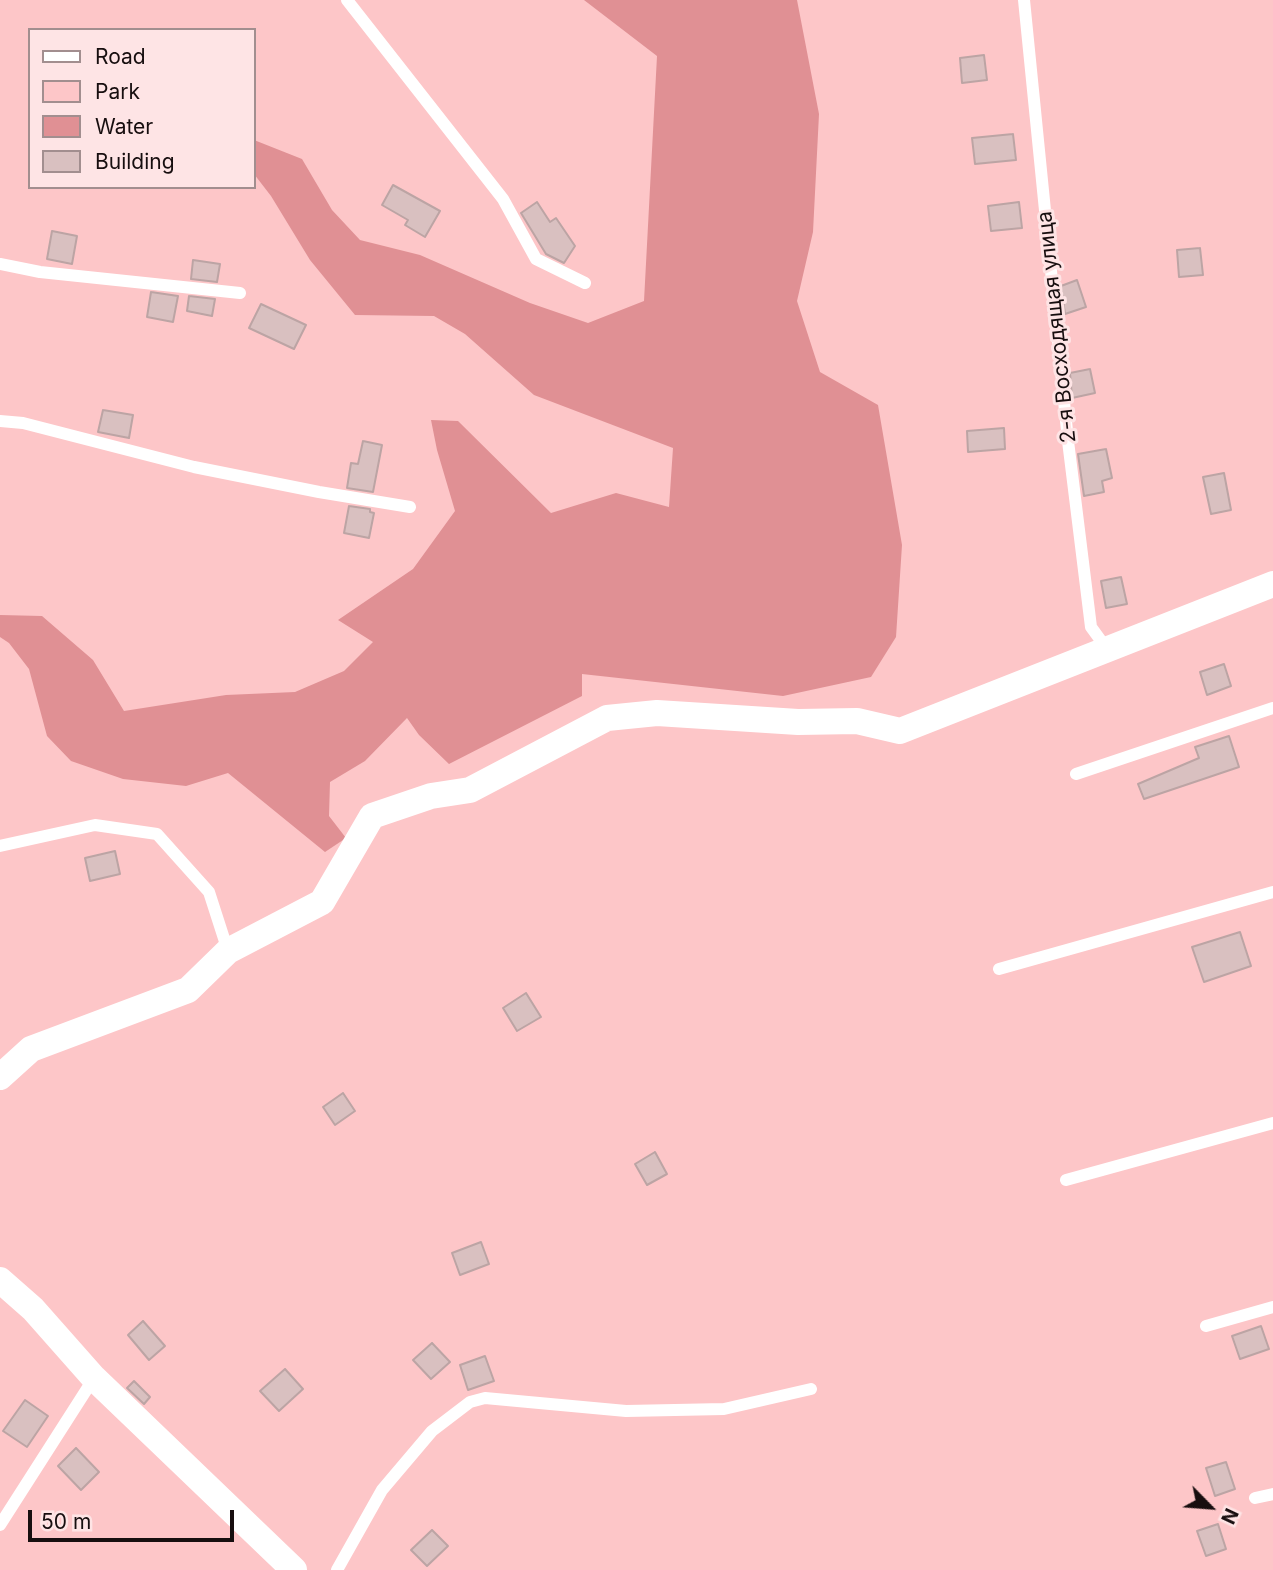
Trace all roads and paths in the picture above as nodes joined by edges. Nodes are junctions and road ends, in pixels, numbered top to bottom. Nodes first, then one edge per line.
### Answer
1 (348, 0) edge
2 (1024, 0) edge
3 (0, 264) edge
4 (585, 283) dead end
5 (240, 293) dead end
6 (0, 421) edge
7 (410, 507) dead end
8 (1273, 584) edge
9 (1107, 649) junction
10 (1273, 708) edge
11 (1076, 774) dead end
12 (0, 846) edge
13 (1273, 892) edge
14 (228, 951) junction
15 (999, 969) dead end
16 (0, 1077) edge
17 (1273, 1123) edge
18 (1066, 1180) dead end
19 (0, 1280) edge
20 (1273, 1307) edge
21 (1206, 1326) dead end
22 (94, 1378) junction
23 (811, 1389) dead end
24 (1273, 1494) edge
25 (1255, 1498) dead end
26 (0, 1525) edge
27 (294, 1570) edge
28 (337, 1570) edge

1 - 4 lane
2 - 9 lane, 2-я Восходящая улица
3 - 5 lane
6 - 7 lane
8 - 9 street
9 - 14 street
10 - 11 lane
12 - 14 lane
13 - 15 lane
14 - 16 street
17 - 18 lane
19 - 22 street
20 - 21 lane
22 - 26 lane
22 - 27 street
23 - 28 lane
24 - 25 lane

